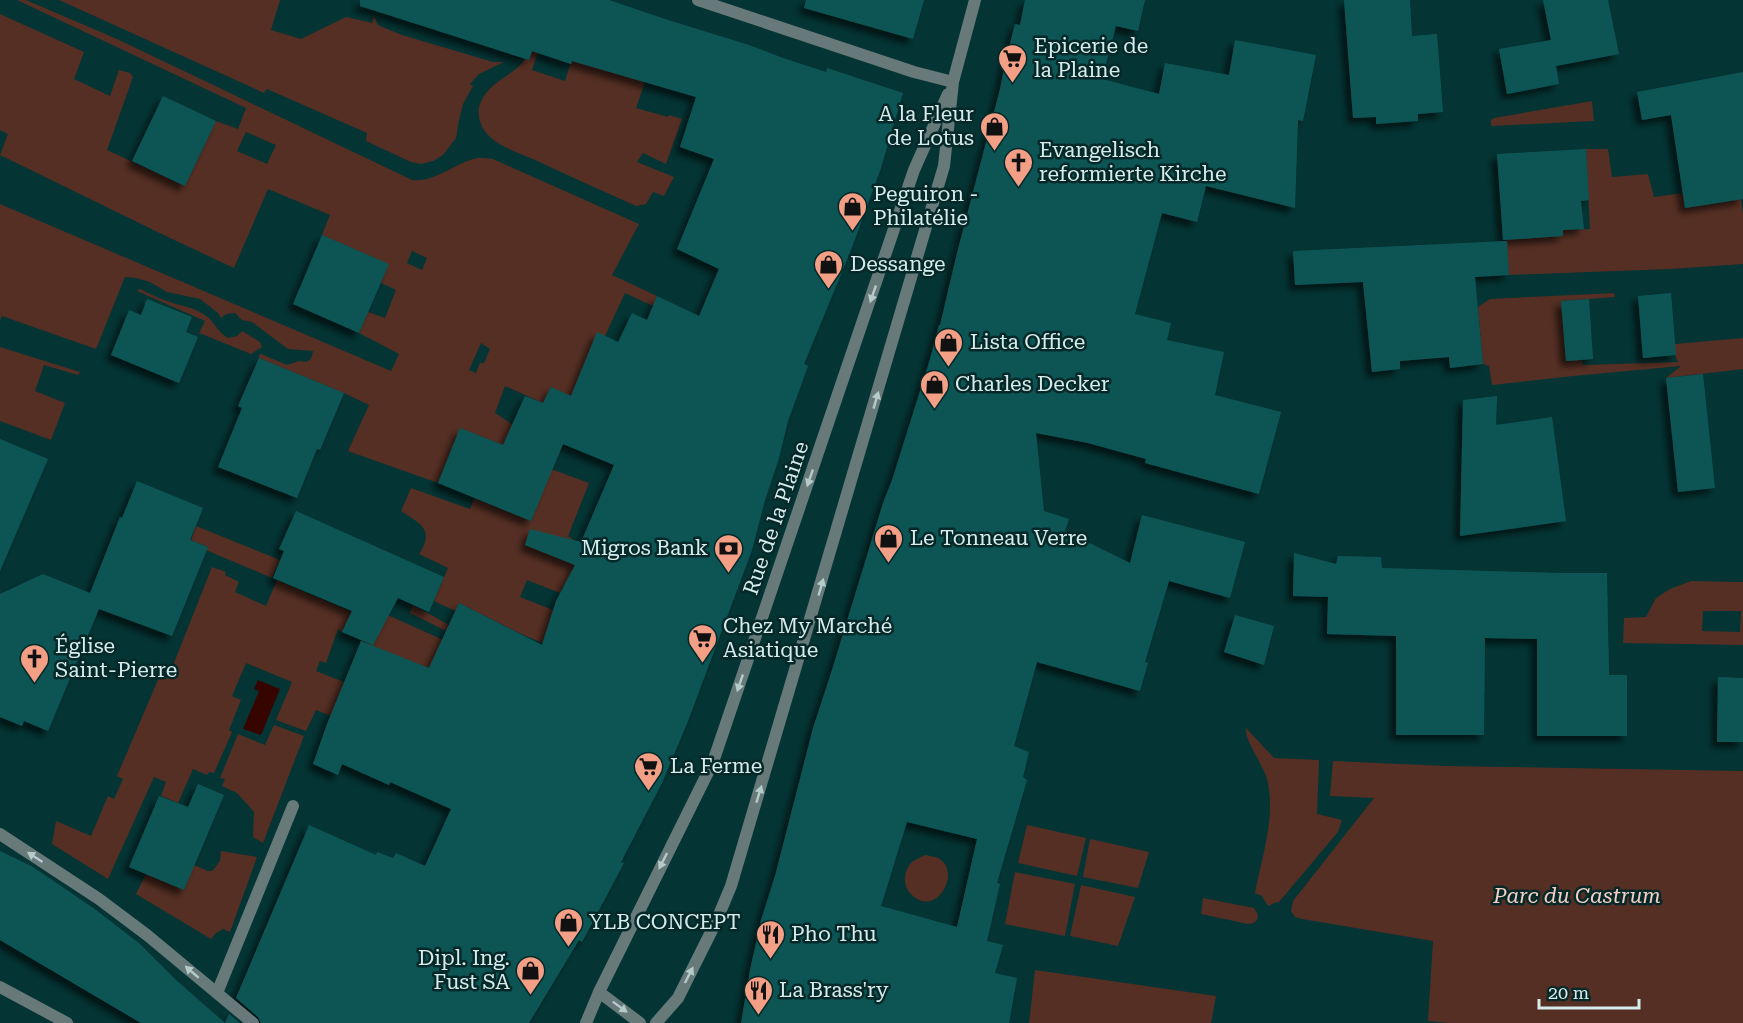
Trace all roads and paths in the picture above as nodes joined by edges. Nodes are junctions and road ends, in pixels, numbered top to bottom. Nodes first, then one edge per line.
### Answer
1 (698, 0) edge
2 (975, 0) edge
3 (953, 82) junction
4 (292, 806) dead end
5 (0, 834) edge
6 (0, 987) edge
7 (599, 992) junction
8 (217, 993) junction
9 (67, 1023) edge
10 (253, 1023) edge
11 (586, 1023) edge
12 (640, 1023) edge
13 (656, 1023) edge

1 - 3 street
2 - 3 street, Rue de la Plaine
3 -> 7 street, Rue de la Plaine
13 -> 3 street, Rue de la Plaine
4 - 8 street
8 -> 5 street
6 - 9 street
7 - 11 street, Rue de la Plaine
7 -> 12 street
8 - 10 street

